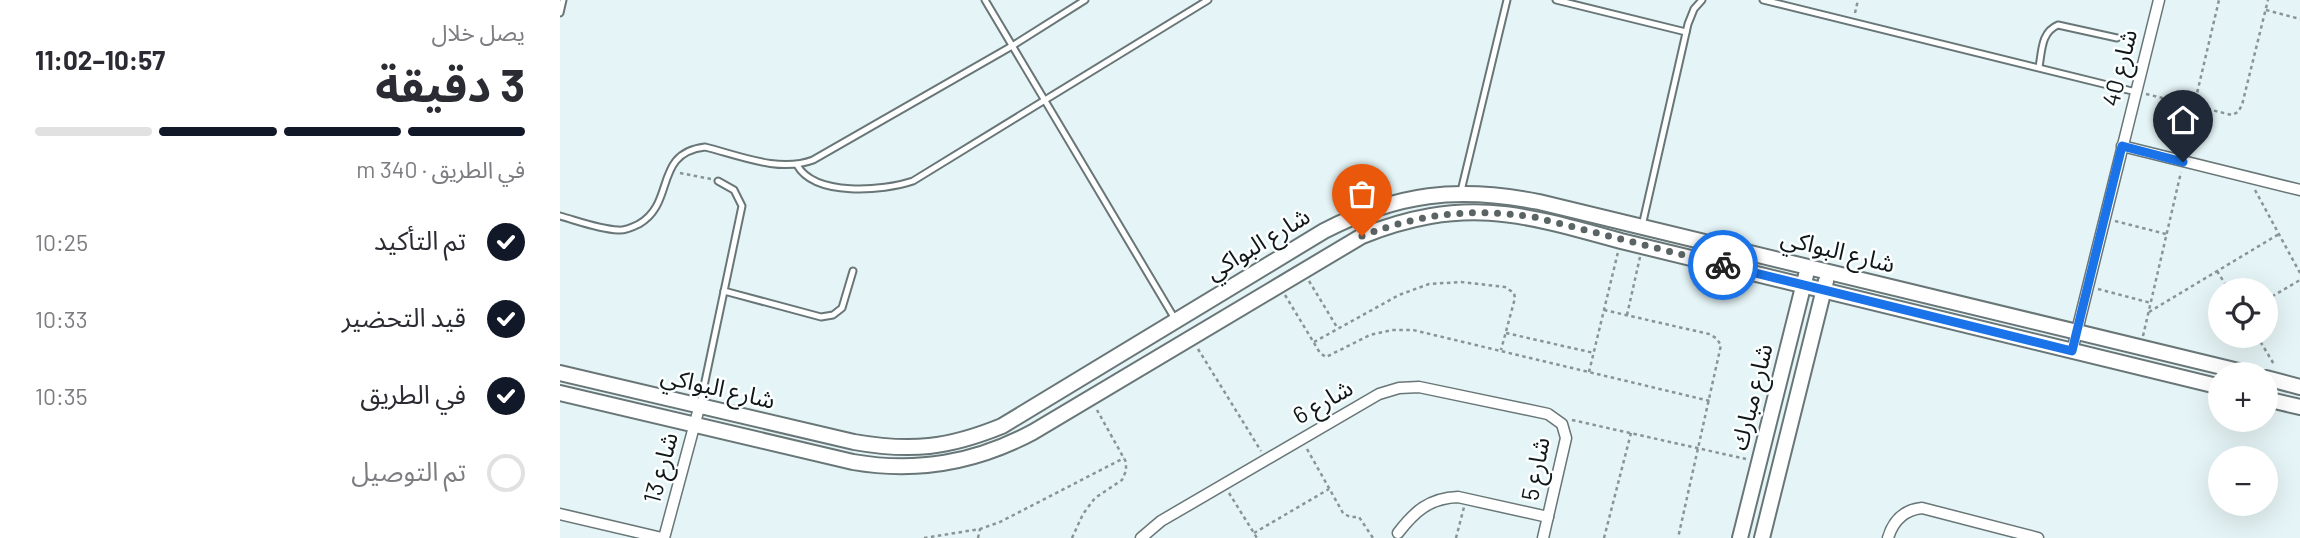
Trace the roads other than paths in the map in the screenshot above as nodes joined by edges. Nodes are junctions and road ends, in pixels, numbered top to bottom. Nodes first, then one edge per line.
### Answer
1 (563, 0) edge
2 (985, 0) edge
3 (1085, 0) edge
4 (1187, 0) edge
5 (1208, 0) edge
6 (1507, 0) edge
7 (1556, 0) edge
8 (1702, 0) edge
9 (1763, 0) edge
10 (2159, 0) edge
11 (1193, 9) junction
12 (560, 13) edge
13 (1686, 32) junction
14 (2118, 38) dead end
15 (1012, 46) junction
16 (2039, 67) junction
17 (2136, 92) junction
18 (1044, 101) junction
19 (2122, 146) junction
20 (797, 165) junction
21 (718, 181) road end
22 (2300, 190) edge
23 (1461, 192) junction
24 (560, 216) edge
25 (1642, 226) junction
26 (1808, 267) junction
27 (853, 271) dead end
28 (1828, 272) junction
29 (1804, 285) junction
30 (1824, 290) junction
31 (724, 291) junction
32 (1176, 319) junction
33 (2076, 332) junction
34 (2072, 351) junction
35 (2208, 364) edge
36 (560, 373) edge
37 (2208, 384) edge
38 (560, 393) edge
39 (2278, 402) edge
40 (2300, 407) edge
41 (699, 408) junction
42 (1548, 414) joint
43 (694, 426) junction
44 (560, 514) edge
45 (1548, 517) junction
46 (1398, 533) dead end
47 (663, 538) edge
48 (1141, 538) edge
49 (1543, 538) edge
50 (1741, 538) edge
51 (1762, 538) edge
52 (1888, 538) edge
53 (2038, 538) edge

1 - 12 lane
2 - 15 lane
3 - 15 lane
4 - 11 lane
5 - 11 lane
6 - 23 lane
7 - 13 lane
8 - 13 lane
9 - 16 lane
10 - 17 street, شارع 40
11 - 18 lane
13 - 25 lane
14 - 16 lane
15 - 18 lane
15 - 20 lane
16 - 17 lane
17 - 19 street, شارع 40
18 - 20 lane
18 - 32 lane
19 - 22 street
19 - 33 street, شارع 40
20 - 24 lane
21 - 31 lane
23 - 25 street, شارع البواكي
23 - 32 street, شارع البواكي
25 - 26 street, شارع البواكي
26 - 28 street, شارع البواكي
26 - 29 street, شارع مبارك
27 - 31 lane
28 - 30 street, شارع مبارك
28 - 33 street, شارع البواكي
29 - 30 street, شارع البواكي
29 - 43 street, شارع البواكي
29 - 50 street, شارع مبارك
30 - 34 street, شارع البواكي
30 - 51 street, شارع مبارك
31 - 41 lane
32 - 41 street, شارع البواكي
33 - 34 street, شارع 40
33 - 35 street, شارع البواكي
34 - 37 street, شارع البواكي
36 - 41 street, شارع البواكي
38 - 43 street, شارع البواكي
39 - 40 street
41 - 43 street, شارع 13
42 - 45 street, شارع 5
42 - 48 street, شارع 6
43 - 47 street, شارع 13
44 - 47 street
45 - 46 street
45 - 49 street, شارع 5
52 - 53 street

